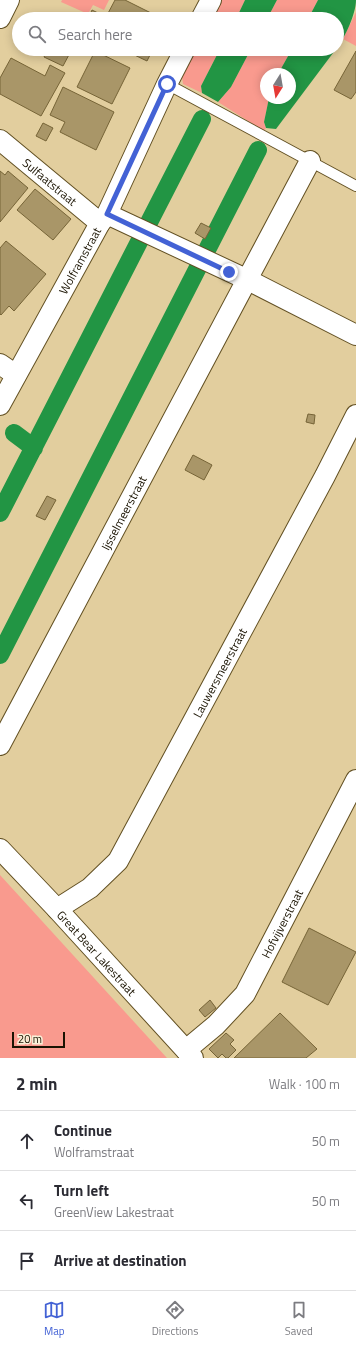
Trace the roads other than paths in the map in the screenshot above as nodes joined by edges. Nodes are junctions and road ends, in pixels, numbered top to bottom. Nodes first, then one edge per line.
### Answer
1 (9, 0) edge
2 (211, 0) edge
3 (205, 12) edge
4 (0, 18) edge
5 (182, 56) edge
6 (167, 84) junction
7 (0, 140) edge
8 (310, 161) junction
9 (356, 186) edge
10 (108, 218) junction
11 (248, 280) junction
12 (356, 335) edge
13 (8, 370) edge
14 (0, 405) edge
15 (356, 415) edge
16 (0, 745) edge
17 (356, 780) edge
18 (0, 849) edge
19 (57, 909) junction
20 (189, 1054) edge

1 - 4 street
2 - 3 street
5 - 6 street, Wolframstraat
6 - 8 lane
6 - 10 street, Wolframstraat
7 - 10 street, Sulfaatstraat
8 - 9 lane
8 - 11 street, Ijsselmeerstraat
10 - 11 street, Sulfaatstraat
10 - 13 street, Wolframstraat
11 - 12 street, Sulfaatstraat
11 - 16 street, Ijsselmeerstraat
13 - 14 street, Wolframstraat
15 - 19 street, Lauwersmeerstraat
17 - 20 street, Hofvijverstraat
18 - 19 street, Great Bear Lakestraat
19 - 20 street, Great Bear Lakestraat

